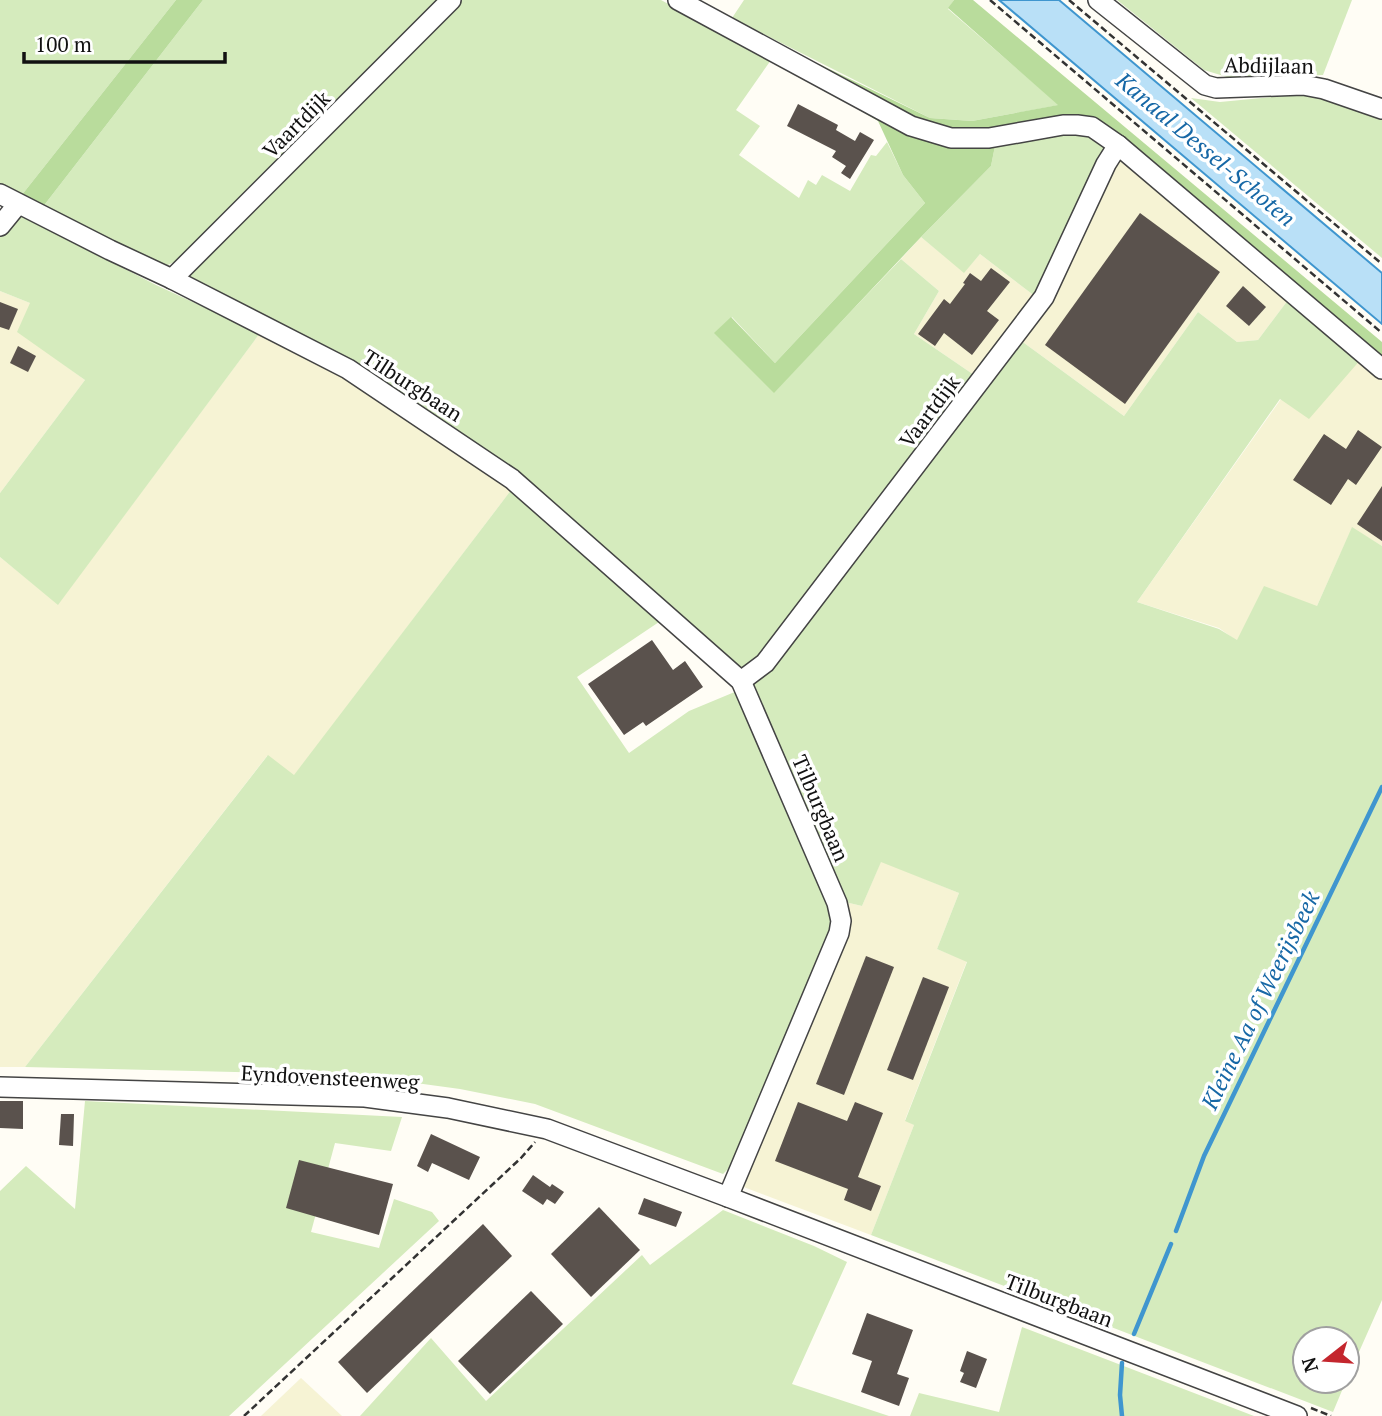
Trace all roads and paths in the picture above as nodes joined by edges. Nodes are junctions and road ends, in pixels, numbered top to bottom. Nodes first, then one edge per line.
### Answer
1 (451, 0) edge
2 (678, 0) edge
3 (989, 0) edge
4 (1069, 0) edge
5 (1098, 0) edge
6 (1382, 109) edge
7 (1118, 145) junction
8 (0, 194) edge
9 (18, 204) junction
10 (0, 226) edge
11 (1382, 264) edge
12 (172, 279) junction
13 (1382, 333) edge
14 (1382, 369) edge
15 (741, 681) junction
16 (0, 1087) edge
17 (547, 1129) junction
18 (728, 1197) junction
19 (244, 1416) edge
20 (1297, 1416) edge

1 - 12 street, Vaartdijk
2 - 7 street
3 - 13 path
4 - 11 path
5 - 6 street, Abdijlaan
7 - 14 street
7 - 15 street, Vaartdijk
8 - 9 street, Tilburgbaan
9 - 10 street
9 - 12 street, Tilburgbaan
12 - 15 street, Tilburgbaan
15 - 18 street, Tilburgbaan
16 - 17 street, Eyndovensteenweg
17 - 18 street, Eyndovensteenweg
17 - 19 path
18 - 20 street, Tilburgbaan

